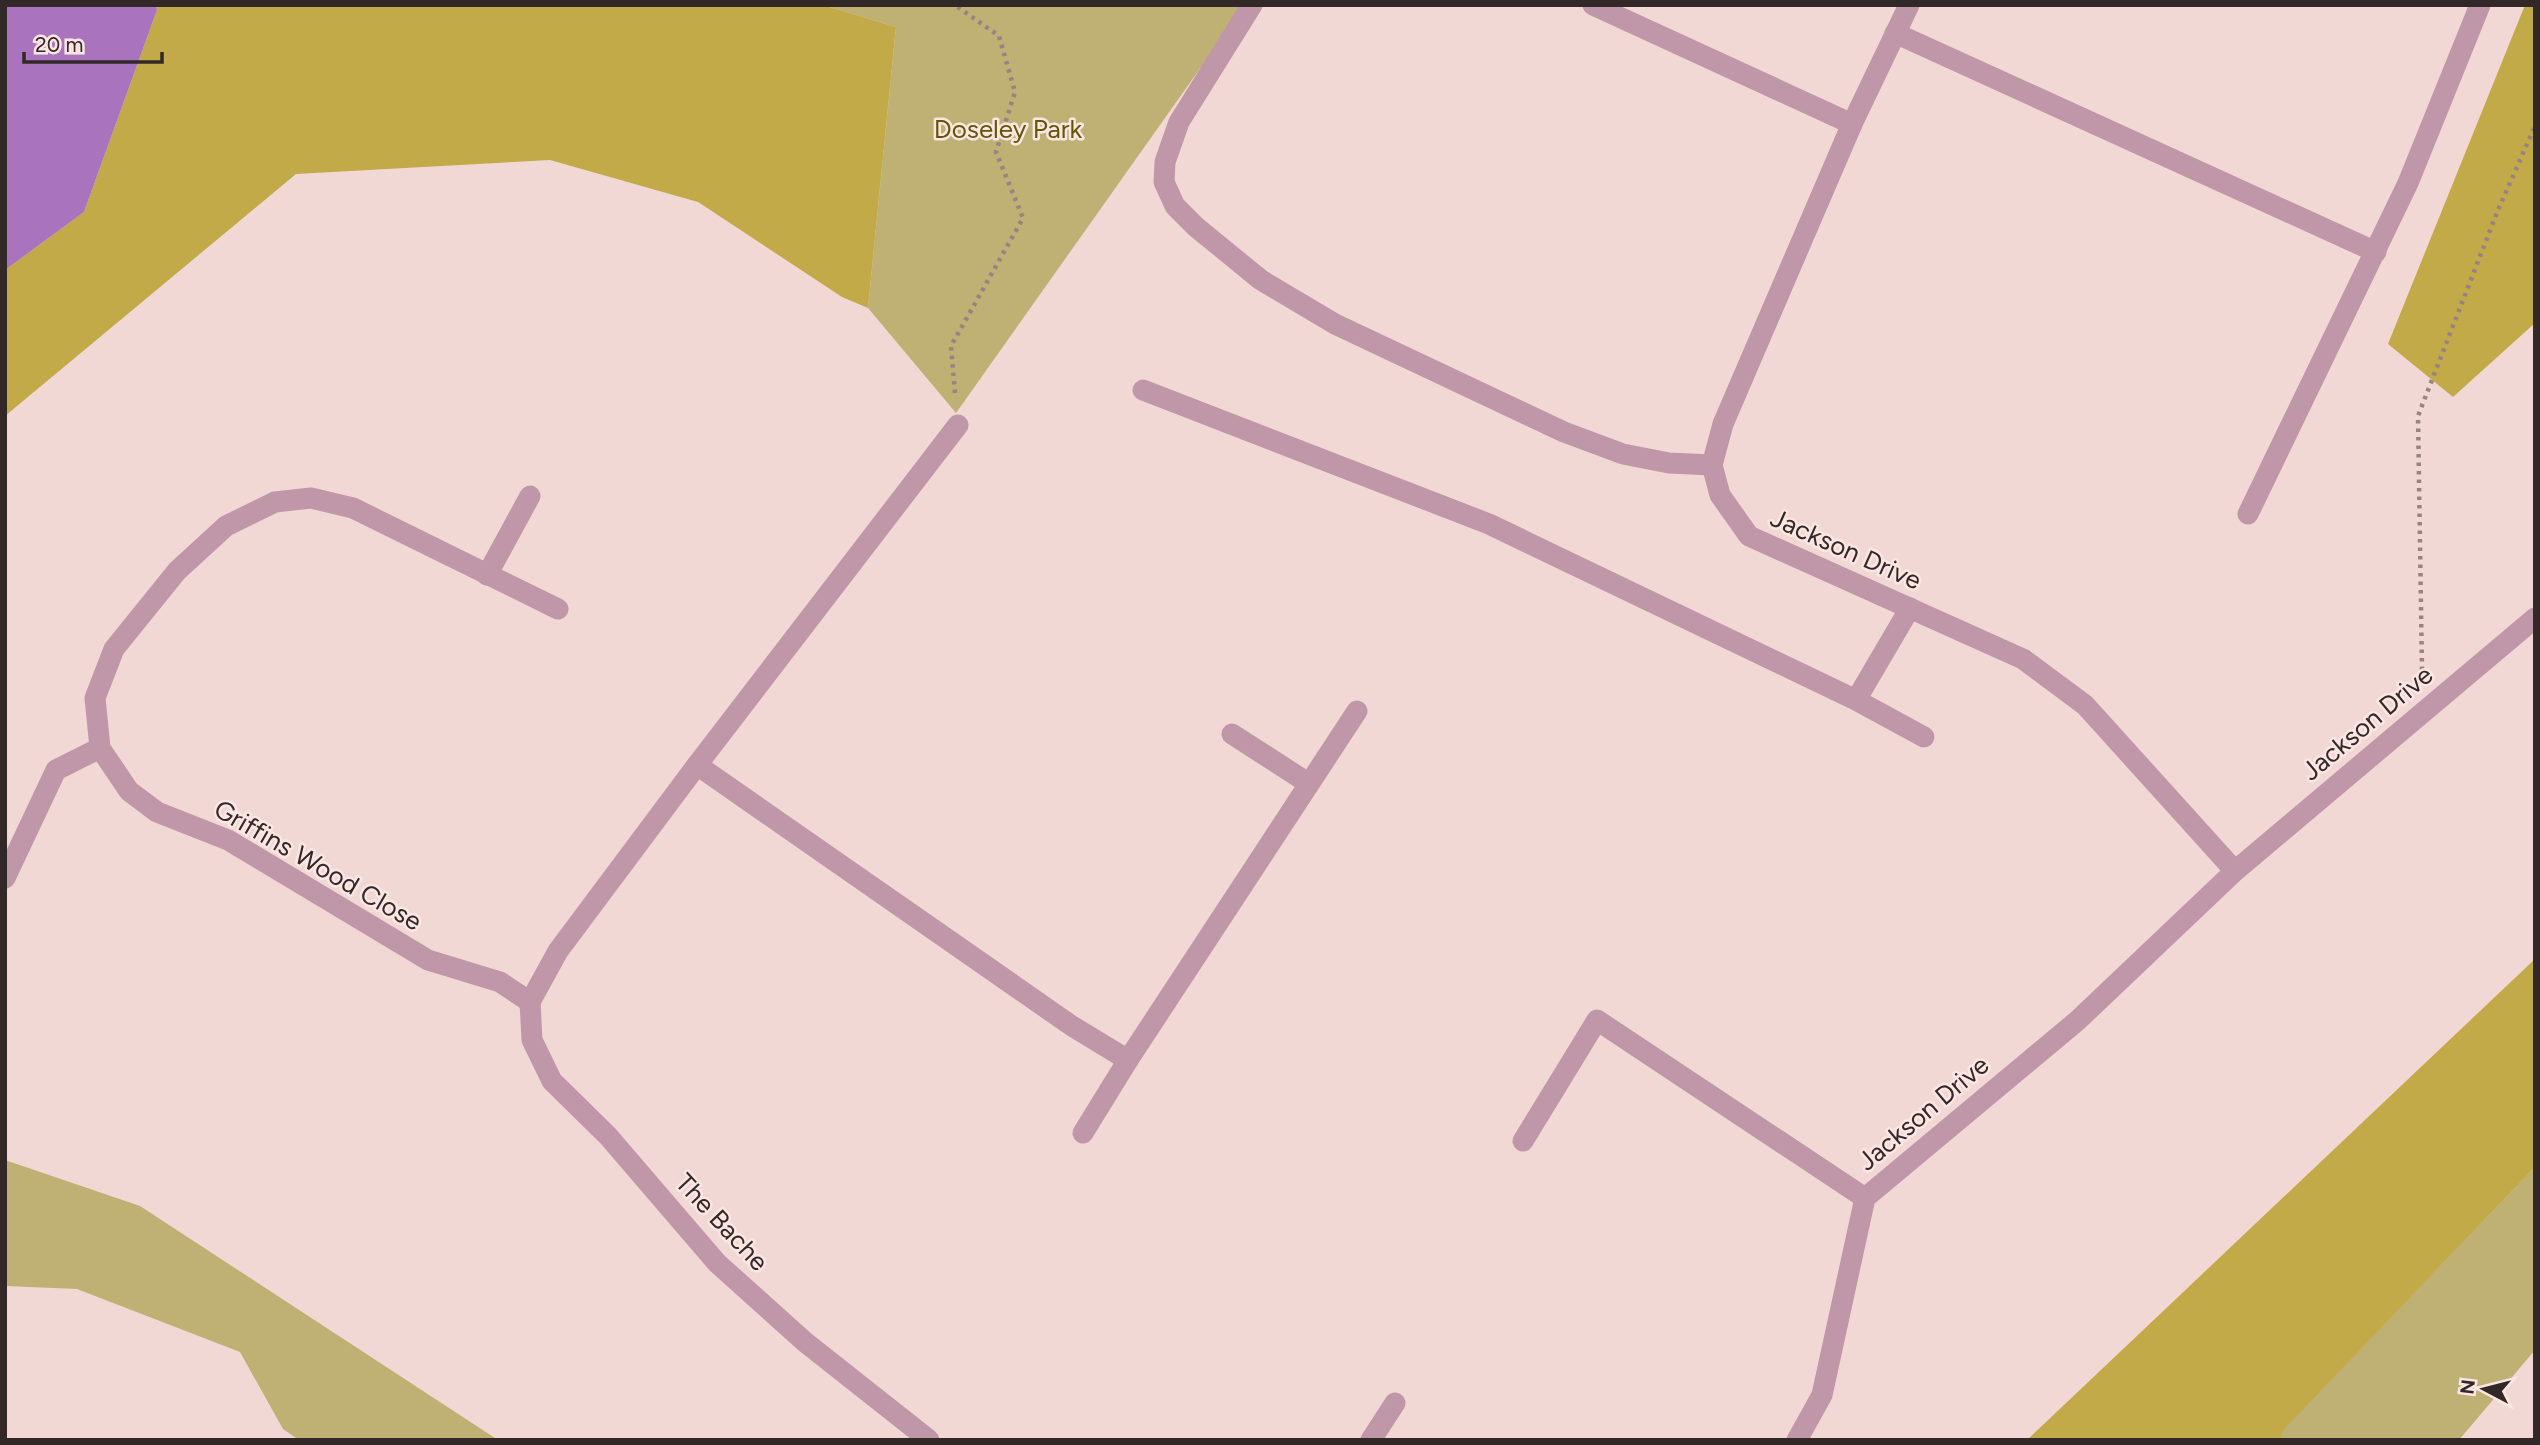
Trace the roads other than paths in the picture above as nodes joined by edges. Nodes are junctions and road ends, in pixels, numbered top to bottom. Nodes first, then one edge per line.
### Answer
1 (1252, 5) edge
2 (1593, 5) edge
3 (1909, 5) edge
4 (2480, 5) edge
5 (1895, 33) junction
6 (1852, 124) junction
7 (2376, 252) junction
8 (1143, 390) dead end
9 (958, 425) road end
10 (1712, 465) junction
11 (530, 496) dead end
12 (2248, 514) dead end
13 (487, 575) junction
14 (1909, 608) junction
15 (558, 610) dead end
16 (2535, 618) edge
17 (1856, 700) junction
18 (1357, 711) dead end
19 (1232, 734) dead end
20 (1924, 737) dead end
21 (100, 748) junction
22 (697, 765) junction
23 (1308, 783) junction
24 (2235, 871) junction
25 (5, 878) edge
26 (530, 1002) junction
27 (1128, 1060) junction
28 (1083, 1133) dead end
29 (1523, 1141) dead end
30 (1865, 1198) junction
31 (1395, 1403) dead end
32 (929, 1440) edge
33 (1371, 1440) edge
34 (1797, 1440) edge

1 - 10 street
2 - 6 street
3 - 5 street
4 - 7 street
5 - 6 street
5 - 7 street
6 - 10 street
7 - 12 street
8 - 17 street
9 - 22 street
10 - 14 street, Jackson Drive
11 - 13 street
13 - 15 street, Griffins Wood Close
13 - 21 street, Griffins Wood Close
14 - 17 street
14 - 24 street, Jackson Drive
16 - 24 street, Jackson Drive
17 - 20 street
18 - 23 street
19 - 23 street
21 - 25 street
21 - 26 street, Griffins Wood Close
22 - 26 street
22 - 27 street
23 - 27 street
24 - 30 street, Jackson Drive
26 - 32 street, The Bache
27 - 28 street
29 - 30 street
30 - 34 street, Jackson Drive
31 - 33 street

